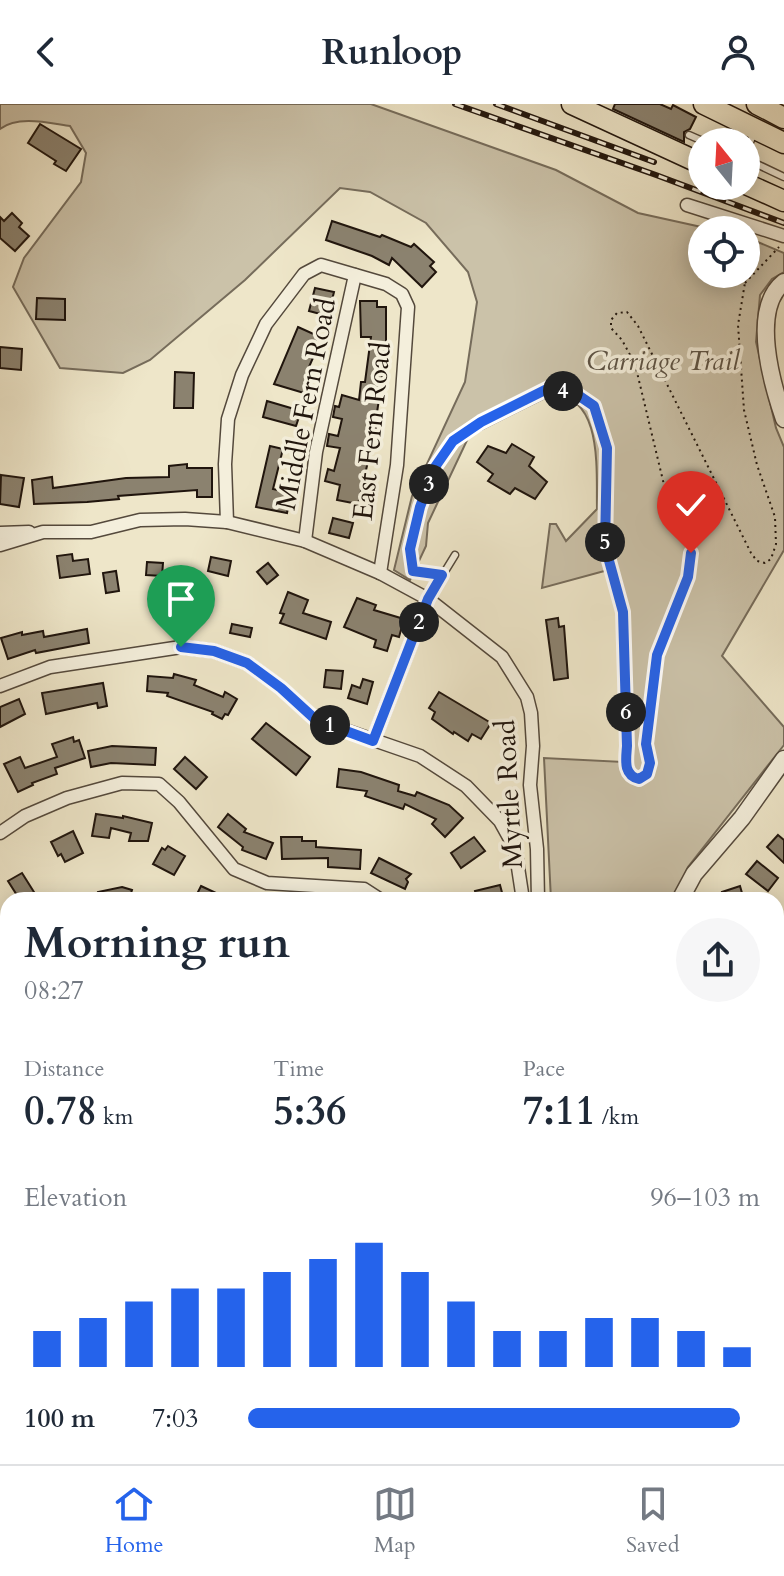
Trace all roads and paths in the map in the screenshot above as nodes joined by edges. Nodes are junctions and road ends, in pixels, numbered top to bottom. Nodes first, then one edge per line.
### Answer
1 (704, 104) edge
2 (757, 104) edge
3 (585, 107) edge
4 (784, 118) edge
5 (754, 128) edge
6 (760, 131) edge
7 (784, 143) edge
8 (688, 157) edge
9 (760, 166) edge
10 (784, 177) edge
11 (760, 190) edge
12 (784, 201) edge
13 (687, 205) dead end
14 (721, 216) edge
15 (760, 229) edge
16 (784, 236) edge
17 (784, 244) edge
18 (760, 265) edge
19 (355, 275) junction
20 (784, 282) edge
21 (743, 288) edge
22 (784, 419) edge
23 (227, 522) junction
24 (43, 532) junction
25 (0, 533) edge
26 (305, 541) junction
27 (0, 545) edge
28 (455, 555) dead end
29 (380, 573) junction
30 (442, 575) junction
31 (428, 599) junction
32 (0, 686) edge
33 (373, 741) junction
34 (784, 759) edge
35 (0, 833) edge
36 (369, 892) edge
37 (522, 892) edge
38 (538, 892) edge
39 (684, 892) edge

1 - 5 main road
2 - 4 main road
3 - 8 main road
6 - 7 main road
9 - 10 lane
11 - 12 main road
13 - 14 street
15 - 16 street
17 - 18 path
19 - 23 street
19 - 26 street, Middle Fern Road
19 - 29 street, East Fern Road
20 - 22 street
21 - 30 path
23 - 24 street, Myrtle Road
23 - 26 street, Myrtle Road
24 - 25 street
24 - 27 street, Myrtle Road
26 - 29 street, Myrtle Road
28 - 30 lane
29 - 31 street, Myrtle Road
30 - 31 lane
31 - 33 street
31 - 38 street, Myrtle Road
32 - 33 street
33 - 37 street
34 - 39 street
35 - 36 street

